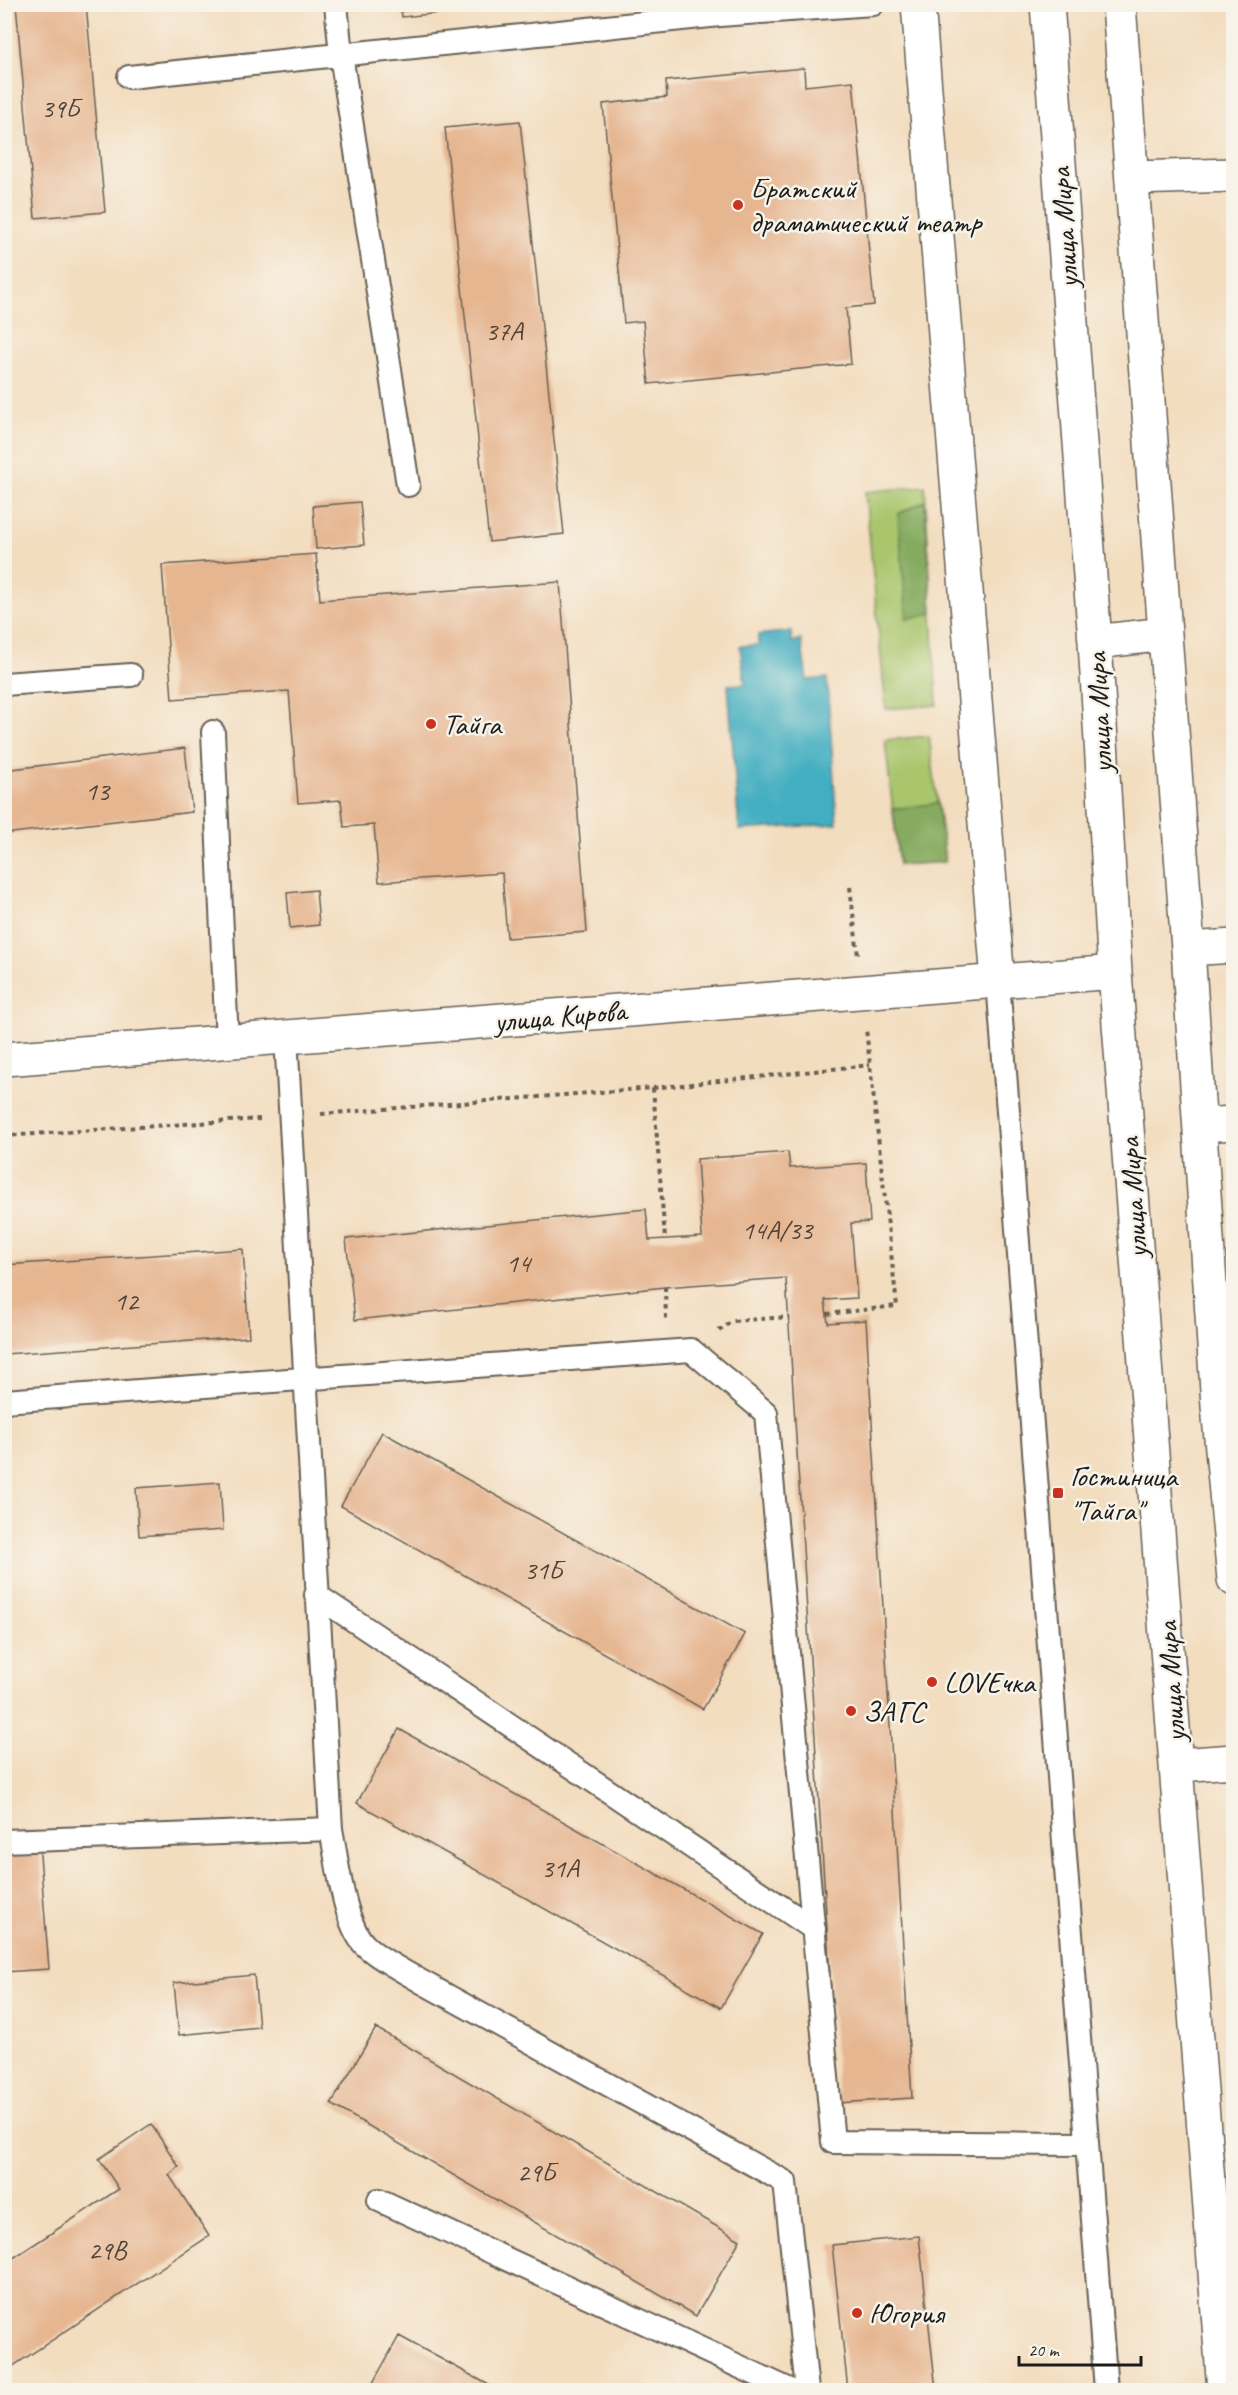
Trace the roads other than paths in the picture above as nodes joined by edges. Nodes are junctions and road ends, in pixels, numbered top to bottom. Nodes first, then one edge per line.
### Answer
1 (336, 4) edge
2 (873, 4) edge
3 (918, 4) edge
4 (1047, 4) edge
5 (1119, 4) edge
6 (720, 10) edge
7 (340, 55) junction
8 (129, 77) dead end
9 (1233, 175) edge
10 (1132, 178) junction
11 (408, 485) dead end
12 (1165, 634) junction
13 (1095, 642) junction
14 (130, 675) dead end
15 (4, 684) edge
16 (213, 732) dead end
17 (1233, 946) edge
18 (1188, 949) junction
19 (1116, 972) junction
20 (998, 981) junction
21 (286, 1037) junction
22 (226, 1042) junction
23 (4, 1059) edge
24 (1233, 1123) edge
25 (1201, 1125) junction
26 (304, 1379) junction
27 (4, 1401) edge
28 (1233, 1579) edge
29 (316, 1595) junction
30 (1233, 1761) edge
31 (1178, 1765) junction
32 (331, 1829) junction
33 (4, 1840) edge
34 (813, 1929) junction
35 (1086, 2144) junction
36 (379, 2200) dead end
37 (790, 2391) edge
38 (807, 2391) edge
39 (1106, 2391) edge
40 (1224, 2391) edge

1 - 7 lane
2 - 6 lane
3 - 20 main road
4 - 13 main road, улица Мира
5 - 10 main road
6 - 7 lane
7 - 8 lane
7 - 11 lane
9 - 10 main road
10 - 12 main road
12 - 13 main road
12 - 18 main road
13 - 19 main road, улица Мира
14 - 15 lane
16 - 22 lane
17 - 18 main road
18 - 25 main road
19 - 20 main road, улица Кирова
19 - 31 main road, улица Мира
20 - 21 main road, улица Кирова
20 - 35 lane
21 - 22 main road, улица Кирова
21 - 26 lane
22 - 23 main road, улица Кирова
24 - 25 main road
25 - 28 main road
26 - 27 lane
26 - 29 lane
26 - 34 lane
29 - 32 lane
29 - 34 lane
30 - 31 main road
31 - 40 main road, улица Мира
32 - 33 lane
32 - 38 lane
34 - 35 lane
35 - 39 lane
36 - 37 lane

